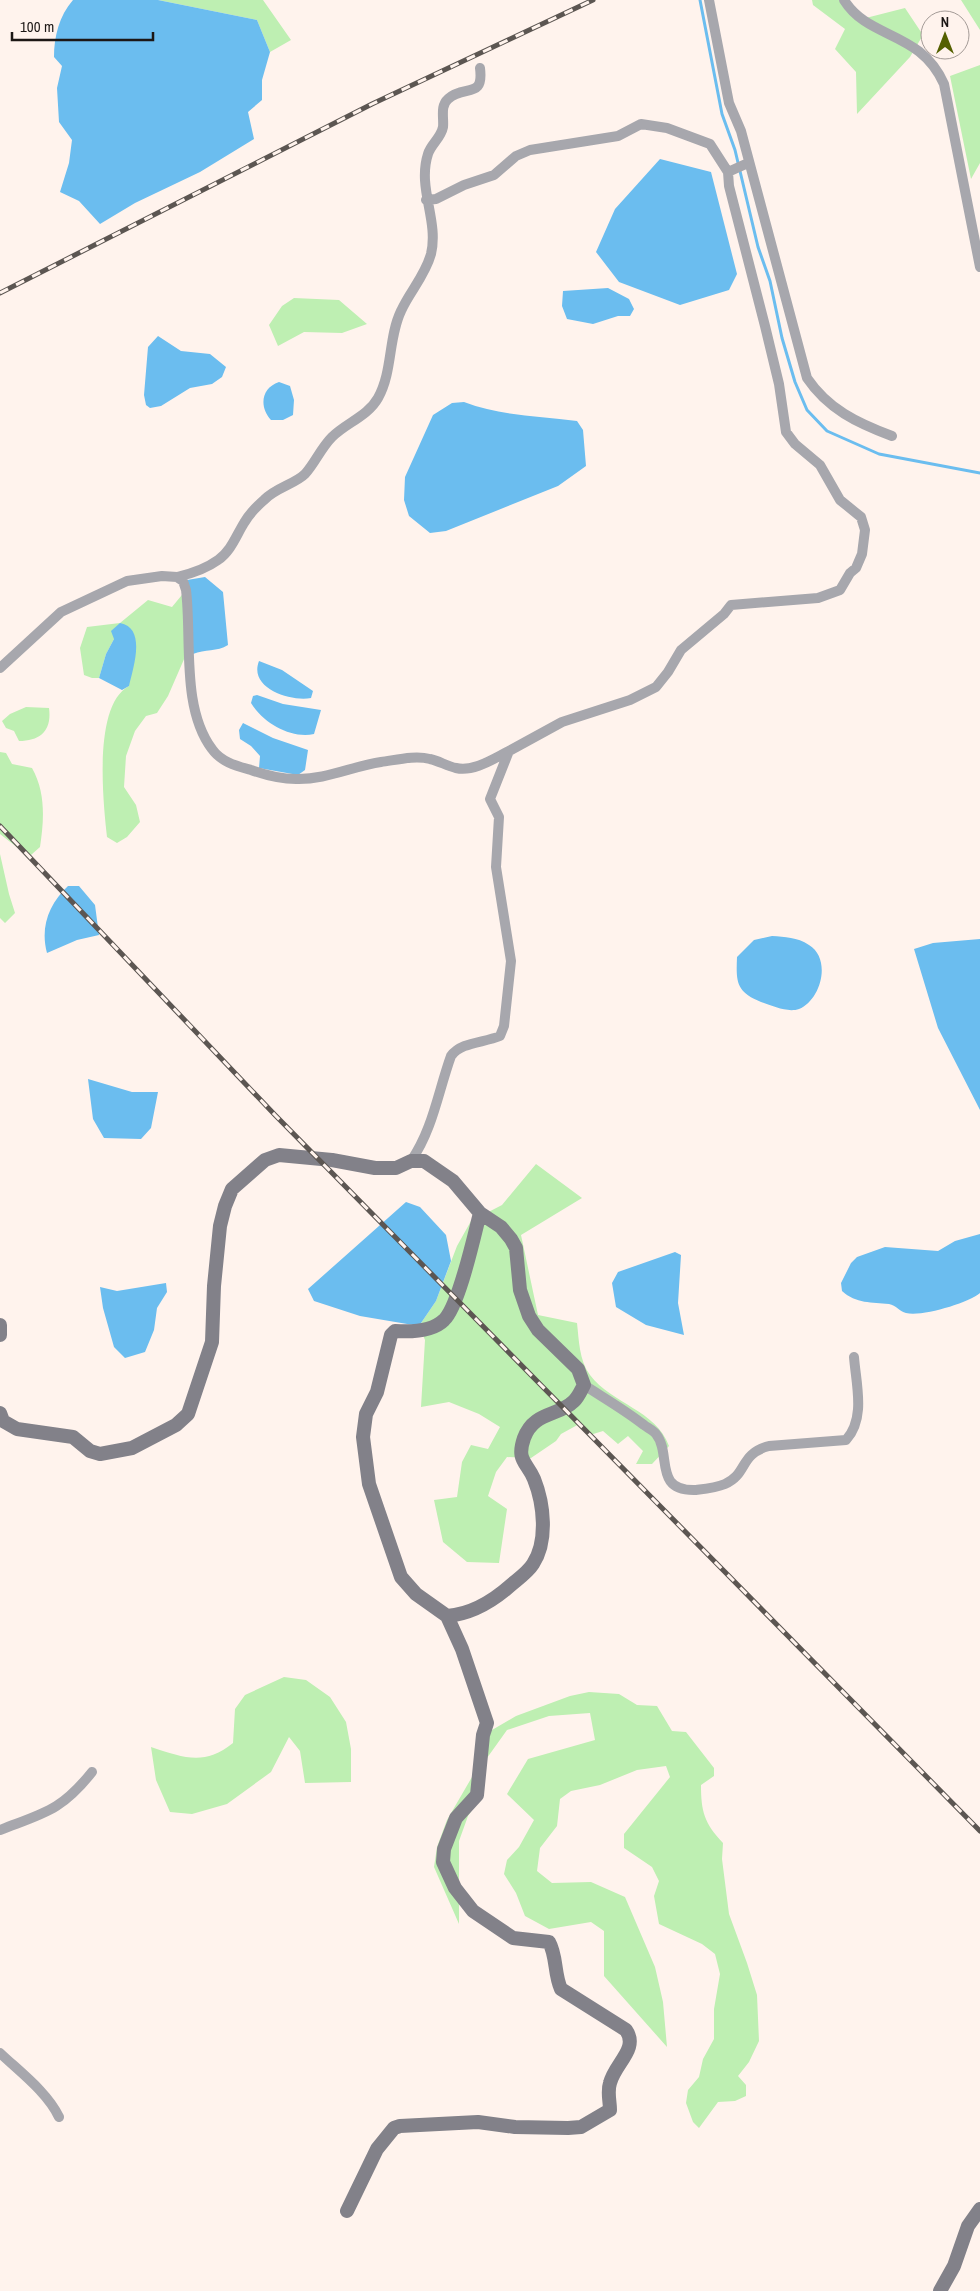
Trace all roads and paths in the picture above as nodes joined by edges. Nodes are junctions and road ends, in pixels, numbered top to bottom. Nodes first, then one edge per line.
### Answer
1 (709, 0) edge
2 (844, 0) edge
3 (480, 68) dead end
4 (748, 163) junction
5 (728, 172) junction
6 (426, 200) junction
7 (980, 267) edge
8 (892, 436) dead end
9 (176, 577) junction
10 (0, 668) edge
11 (509, 751) junction
12 (411, 1161) junction
13 (480, 1213) junction
14 (0, 1325) edge
15 (0, 1335) edge
16 (854, 1357) dead end
17 (584, 1385) junction
18 (0, 1413) edge
19 (447, 1616) junction
20 (92, 1772) dead end
21 (0, 1830) edge
22 (0, 2053) edge
23 (58, 2117) dead end
24 (980, 2209) edge
25 (347, 2211) dead end
26 (940, 2291) edge

1 - 4 street
2 - 7 street
3 - 6 street
4 - 5 street
4 - 8 street
5 - 6 street
5 - 11 street
6 - 9 street
9 - 10 street
9 - 11 street
11 - 12 street
12 - 13 street
12 - 18 street
13 - 17 street
13 - 19 street
14 - 15 street
16 - 17 street
17 - 19 street
19 - 25 street
20 - 21 street
22 - 23 street
24 - 26 street

